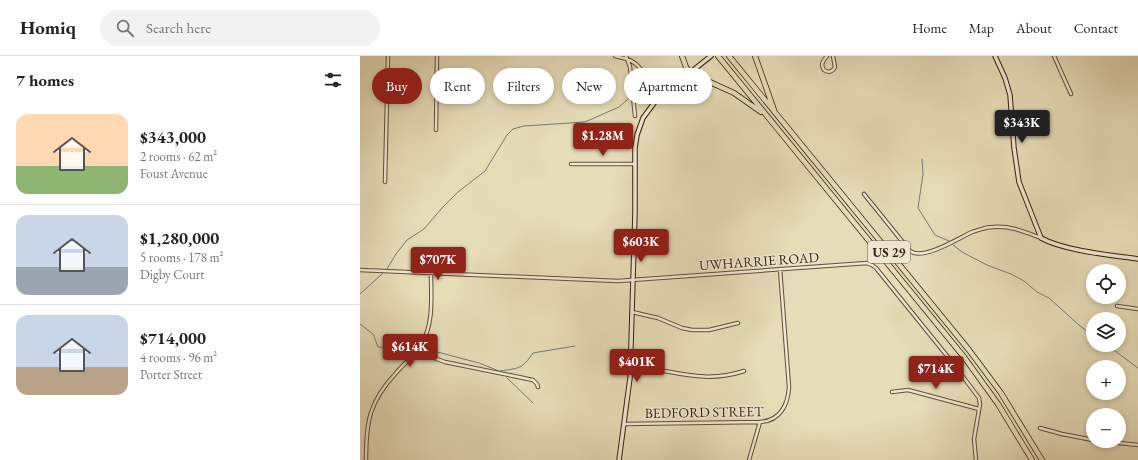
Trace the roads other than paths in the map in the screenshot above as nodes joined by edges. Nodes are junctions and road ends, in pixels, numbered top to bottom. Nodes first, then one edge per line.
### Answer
1 (388, 56) edge
2 (437, 56) edge
3 (614, 56) edge
4 (682, 56) edge
5 (712, 56) edge
6 (718, 56) edge
7 (729, 56) edge
8 (755, 56) edge
9 (827, 56) edge
10 (833, 56) edge
11 (996, 56) edge
12 (1054, 56) edge
13 (627, 57) edge
14 (640, 68) edge
15 (687, 68) edge
16 (697, 68) edge
17 (712, 83) edge
18 (1071, 94) dead end
19 (653, 104) edge
20 (776, 113) junction
21 (634, 116) dead end
22 (768, 117) junction
23 (436, 130) dead end
24 (571, 164) dead end
25 (635, 164) junction
26 (385, 182) dead end
27 (864, 194) dead end
28 (1041, 238) junction
29 (1138, 260) edge
30 (780, 269) junction
31 (360, 270) edge
32 (432, 273) junction
33 (633, 281) junction
34 (1117, 306) dead end
35 (1138, 309) edge
36 (632, 312) junction
37 (738, 323) dead end
38 (419, 348) junction
39 (630, 366) junction
40 (744, 371) dead end
41 (538, 387) dead end
42 (892, 392) dead end
43 (979, 409) junction
44 (760, 422) junction
45 (624, 424) junction
46 (1040, 428) dead end
47 (1086, 439) edge
48 (1126, 444) edge
49 (1138, 445) edge
50 (366, 460) edge
51 (619, 460) edge
52 (749, 460) edge
53 (976, 460) edge
54 (1032, 460) edge
55 (1042, 460) edge

1 - 26 street
2 - 23 street
3 - 13 street
4 - 15 highway
5 - 16 main road
6 - 22 highway, US 29
7 - 20 highway, US 29
8 - 20 highway
9 - 10 street
11 - 28 main road
12 - 18 street
13 - 14 street
13 - 21 street
17 - 22 highway
19 - 25 main road
20 - 55 highway, US 29
22 - 54 highway, US 29
24 - 25 street
25 - 33 main road
27 - 28 street
28 - 29 main road
30 - 33 street, UWHARRIE ROAD
30 - 43 street, UWHARRIE ROAD
30 - 44 street, BEDFORD STREET
31 - 32 street, UWHARRIE ROAD
32 - 33 street, UWHARRIE ROAD
32 - 38 street
33 - 36 main road
34 - 35 street
36 - 37 street
36 - 39 main road
38 - 41 street
38 - 50 street
39 - 40 street
39 - 45 main road
42 - 43 street
43 - 53 street
44 - 45 street, BEDFORD STREET
44 - 52 street
45 - 51 main road
46 - 47 street
48 - 49 street

